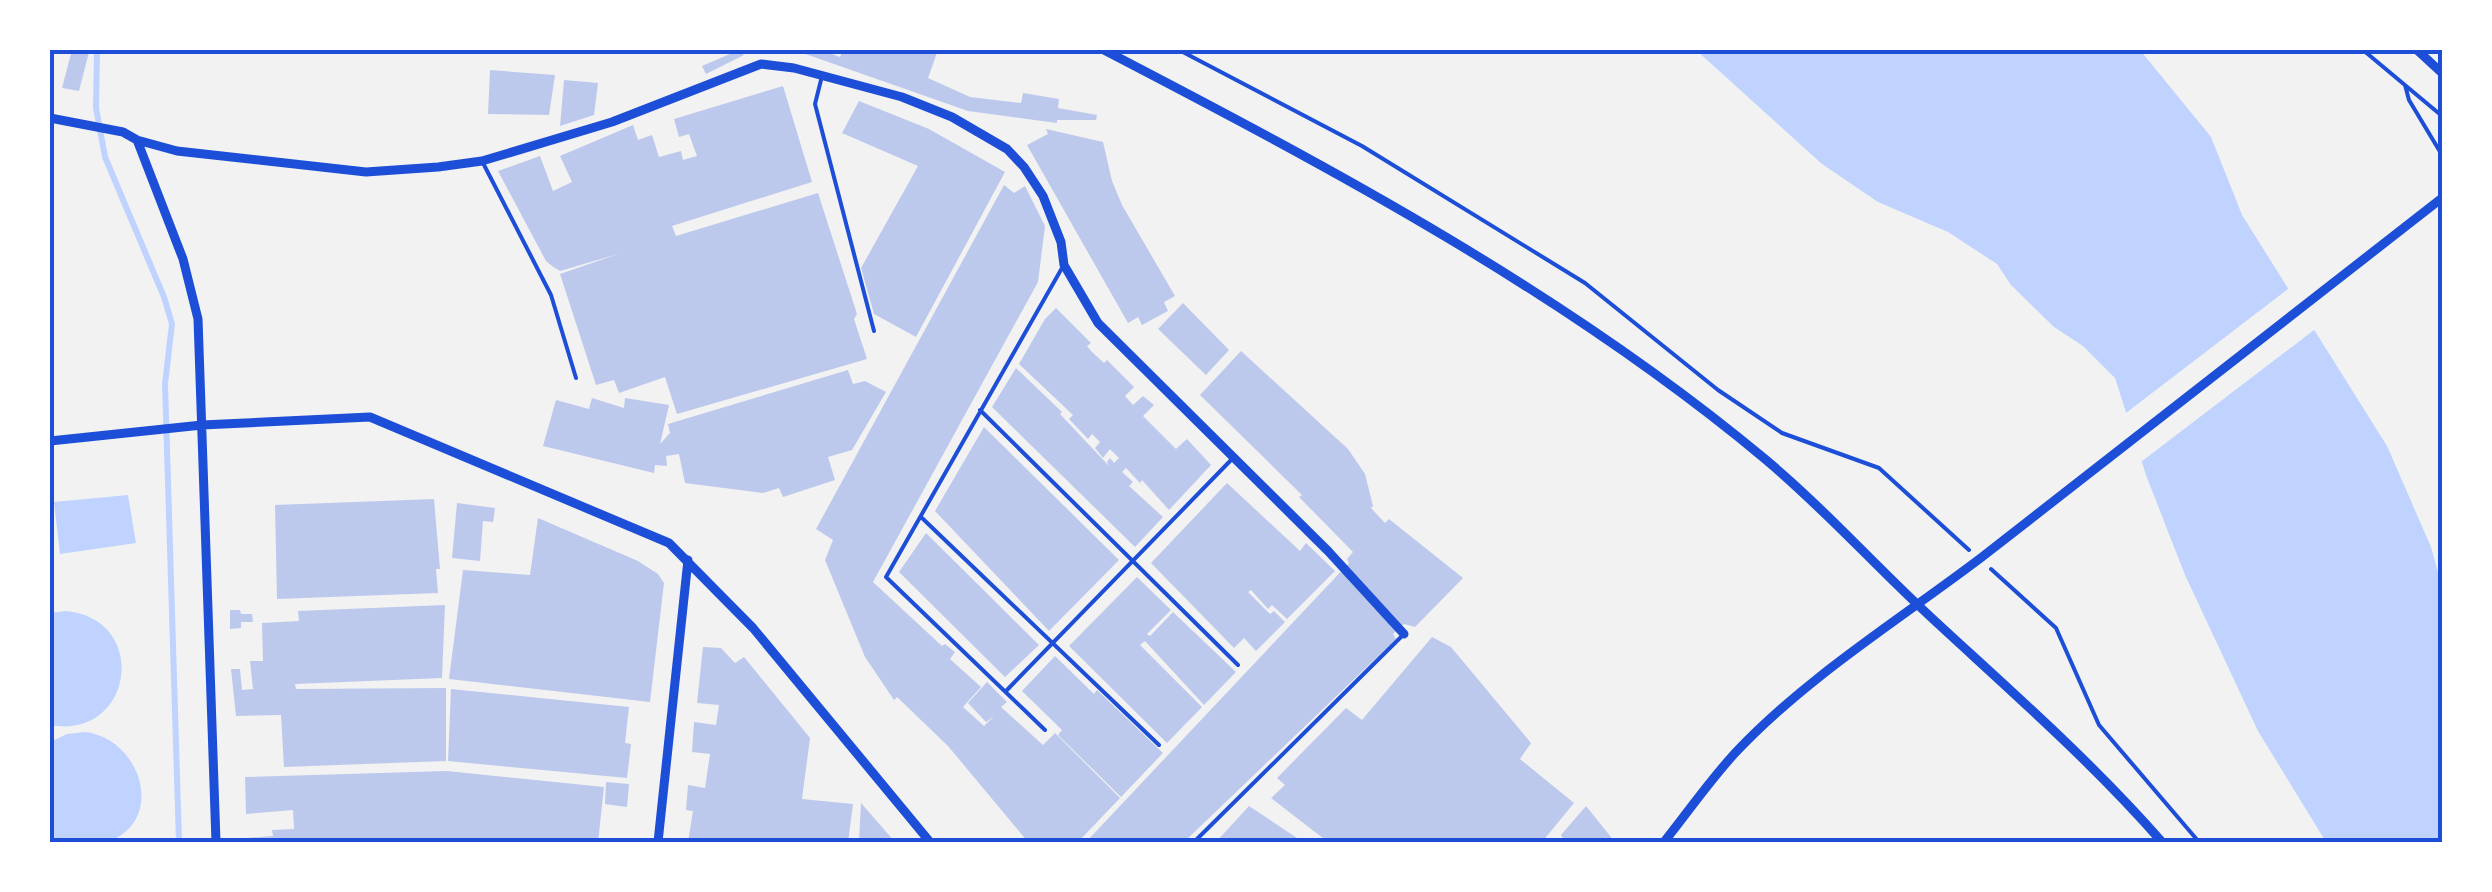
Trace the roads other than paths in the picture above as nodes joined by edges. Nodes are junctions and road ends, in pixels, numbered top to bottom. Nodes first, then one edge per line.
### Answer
1 (1104, 50) edge
2 (2417, 50) edge
3 (2442, 73) edge
4 (822, 76) junction
5 (50, 118) edge
6 (138, 140) junction
7 (482, 161) junction
8 (2442, 198) edge
9 (1064, 265) junction
10 (874, 330) dead end
11 (576, 378) dead end
12 (980, 410) junction
13 (196, 426) junction
14 (50, 441) edge
15 (1234, 456) junction
16 (921, 516) junction
17 (688, 560) junction
18 (1134, 560) junction
19 (1915, 603) junction
20 (1404, 634) joint
21 (1054, 644) junction
22 (1238, 664) dead end
23 (1006, 692) junction
24 (1044, 730) dead end
25 (1159, 745) dead end
26 (216, 842) edge
27 (658, 842) edge
28 (930, 842) edge
29 (1194, 842) edge
30 (1664, 842) edge
31 (2162, 842) edge

1 - 19 street
2 - 3 street
4 - 7 street
4 - 9 street
4 - 10 lane
5 - 6 street
6 - 7 street
6 - 13 street
7 - 11 lane
8 - 19 street
9 - 12 lane
9 - 15 street
12 - 16 lane
12 - 18 lane
13 - 14 street
13 - 17 street
13 - 26 street
15 - 18 lane
15 - 20 street
16 - 21 lane
16 - 23 lane
17 - 27 street
17 - 28 street
18 - 21 lane
18 - 22 lane
19 - 30 street
19 - 31 street
20 - 29 lane
21 - 23 lane
21 - 25 lane
23 - 24 lane

